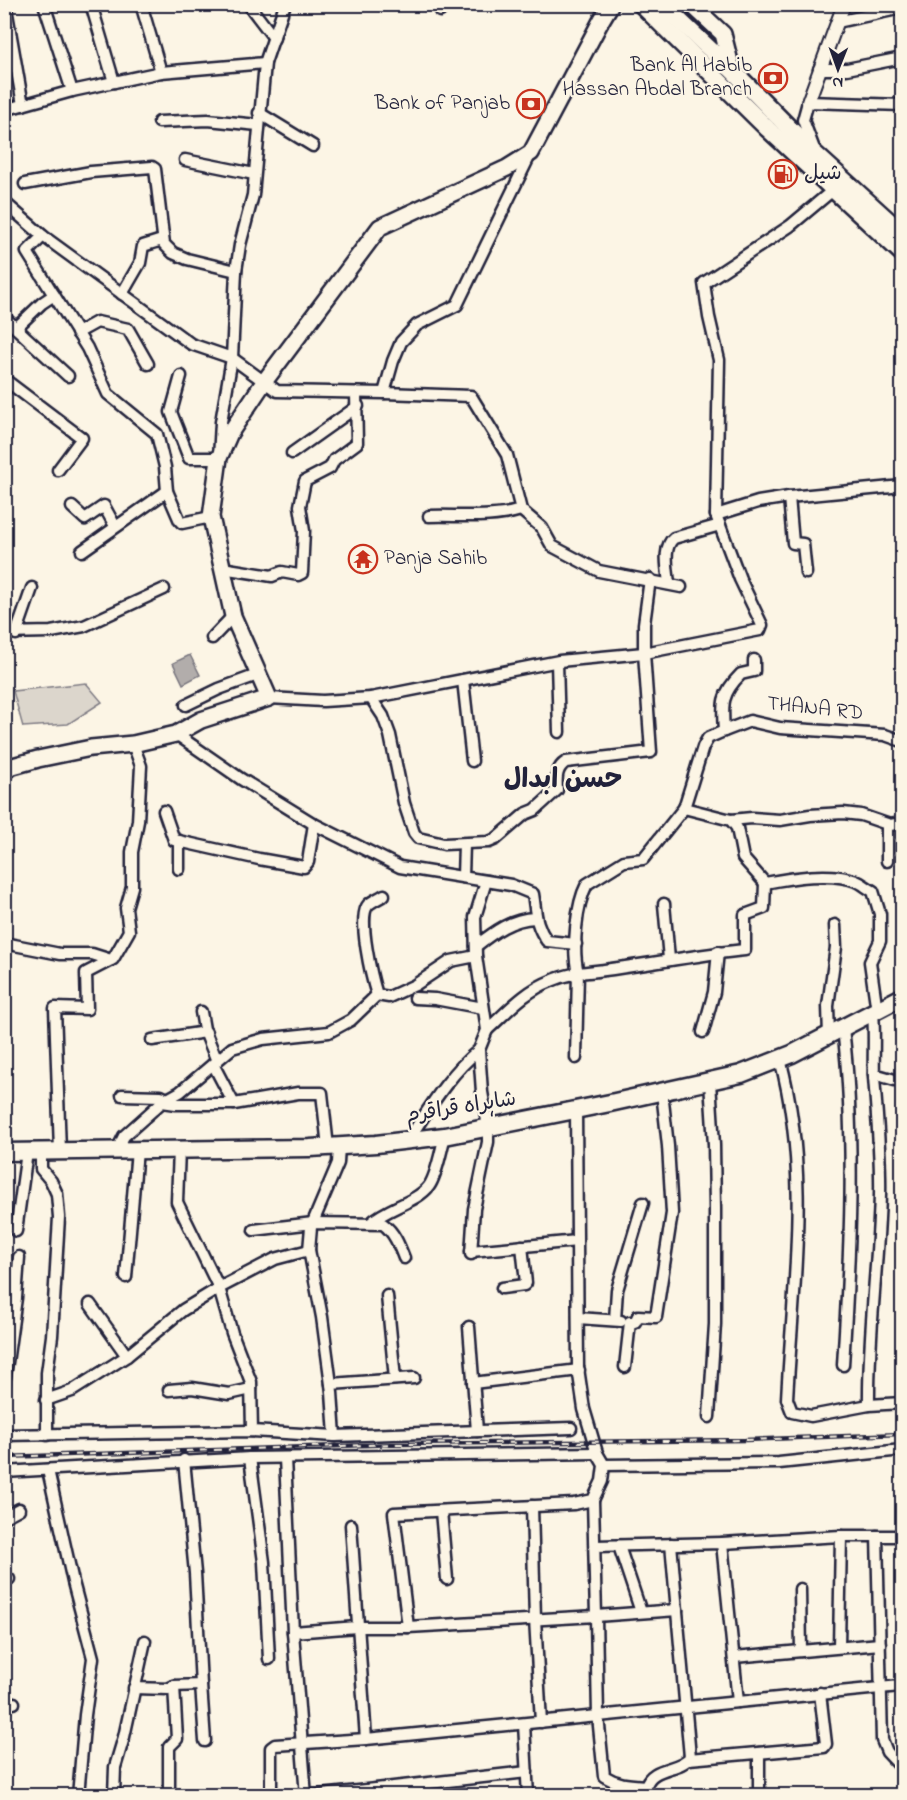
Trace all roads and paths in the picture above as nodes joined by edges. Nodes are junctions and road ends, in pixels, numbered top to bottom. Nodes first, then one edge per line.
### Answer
1 (44, 4) edge
2 (91, 4) edge
3 (141, 4) edge
4 (248, 4) edge
5 (275, 4) edge
6 (611, 4) edge
7 (641, 4) edge
8 (662, 4) edge
9 (691, 4) edge
10 (844, 4) edge
11 (6, 8) dead end
12 (903, 8) edge
13 (284, 10) edge
14 (837, 22) junction
15 (274, 38) junction
16 (903, 58) edge
17 (265, 63) junction
18 (819, 69) junction
19 (732, 70) junction
20 (160, 72) junction
21 (114, 82) junction
22 (72, 92) junction
23 (808, 102) junction
24 (22, 105) junction
25 (903, 105) edge
26 (4, 110) edge
27 (259, 113) junction
28 (803, 120) junction
29 (781, 121) junction
30 (159, 122) dead end
31 (258, 125) junction
32 (313, 146) dead end
33 (531, 153) junction
34 (815, 154) junction
35 (185, 160) dead end
36 (254, 174) junction
37 (25, 184) dead end
38 (833, 190) junction
39 (4, 201) edge
40 (903, 233) edge
41 (43, 236) junction
42 (162, 240) junction
43 (903, 253) edge
44 (236, 271) junction
45 (122, 294) junction
46 (54, 295) junction
47 (4, 317) edge
48 (16, 328) junction
49 (77, 333) junction
50 (232, 358) junction
51 (148, 364) dead end
52 (68, 376) dead end
53 (181, 376) dead end
54 (264, 382) junction
55 (6, 384) edge
56 (356, 393) junction
57 (384, 393) junction
58 (358, 406) junction
59 (292, 453) dead end
60 (219, 458) junction
61 (58, 470) dead end
62 (903, 486) edge
63 (167, 491) junction
64 (789, 496) junction
65 (72, 507) dead end
66 (521, 510) junction
67 (429, 516) dead end
68 (212, 518) junction
69 (718, 520) junction
70 (115, 526) junction
71 (82, 550) dead end
72 (222, 568) junction
73 (806, 573) dead end
74 (650, 579) junction
75 (669, 584) junction
76 (681, 587) dead end
77 (32, 588) dead end
78 (164, 589) dead end
79 (233, 616) junction
80 (10, 633) edge
81 (212, 638) dead end
82 (644, 653) junction
83 (754, 660) dead end
84 (557, 662) junction
85 (260, 674) junction
86 (463, 680) junction
87 (269, 698) junction
88 (371, 698) junction
89 (186, 705) dead end
90 (724, 731) junction
91 (559, 732) dead end
92 (176, 734) junction
93 (903, 741) edge
94 (133, 744) junction
95 (472, 761) dead end
96 (4, 772) edge
97 (684, 808) junction
98 (164, 811) dead end
99 (732, 820) junction
100 (903, 823) edge
101 (314, 824) junction
102 (887, 825) junction
103 (179, 841) junction
104 (464, 844) junction
105 (886, 861) dead end
106 (179, 869) dead end
107 (463, 876) junction
108 (486, 881) junction
109 (765, 884) junction
110 (384, 895) dead end
111 (664, 904) dead end
112 (535, 918) junction
113 (835, 925) dead end
114 (4, 943) edge
115 (576, 944) junction
116 (476, 951) junction
117 (718, 952) junction
118 (669, 959) junction
119 (111, 960) junction
120 (578, 973) junction
121 (377, 995) junction
122 (903, 997) edge
123 (415, 998) dead end
124 (483, 1008) junction
125 (201, 1012) dead end
126 (875, 1012) junction
127 (487, 1030) junction
128 (206, 1032) junction
129 (703, 1032) dead end
130 (836, 1032) junction
131 (152, 1040) dead end
132 (479, 1050) junction
133 (576, 1058) dead end
134 (780, 1059) junction
135 (215, 1063) junction
136 (874, 1074) junction
137 (710, 1082) junction
138 (903, 1082) edge
139 (662, 1092) junction
140 (122, 1095) dead end
141 (165, 1100) junction
142 (234, 1104) junction
143 (576, 1109) junction
144 (488, 1127) junction
145 (444, 1136) junction
146 (408, 1140) junction
147 (334, 1146) junction
148 (117, 1149) junction
149 (178, 1149) junction
150 (137, 1150) junction
151 (34, 1151) junction
152 (60, 1151) junction
153 (4, 1152) edge
154 (643, 1203) dead end
155 (372, 1222) junction
156 (313, 1223) junction
157 (255, 1230) dead end
158 (16, 1231) dead end
159 (577, 1241) junction
160 (522, 1246) junction
161 (309, 1250) junction
162 (19, 1257) dead end
163 (404, 1258) dead end
164 (126, 1277) dead end
165 (219, 1288) junction
166 (502, 1288) dead end
167 (387, 1296) dead end
168 (90, 1304) dead end
169 (578, 1318) junction
170 (615, 1320) junction
171 (630, 1322) junction
172 (469, 1327) dead end
173 (127, 1356) junction
174 (843, 1365) dead end
175 (625, 1367) dead end
176 (579, 1370) junction
177 (414, 1378) dead end
178 (395, 1379) junction
179 (474, 1383) junction
180 (4, 1384) edge
181 (331, 1384) junction
182 (251, 1389) junction
183 (169, 1390) dead end
184 (46, 1400) junction
185 (903, 1402) edge
186 (869, 1405) junction
187 (709, 1417) dead end
188 (571, 1428) dead end
189 (252, 1431) junction
190 (477, 1431) junction
191 (4, 1435) edge
192 (47, 1435) junction
193 (335, 1436) junction
194 (903, 1450) edge
195 (597, 1453) junction
196 (250, 1458) junction
197 (285, 1458) junction
198 (184, 1460) junction
199 (604, 1465) junction
200 (48, 1470) junction
201 (4, 1472) edge
202 (593, 1500) junction
203 (532, 1506) junction
204 (19, 1509) dead end
205 (441, 1511) junction
206 (4, 1517) edge
207 (351, 1526) dead end
208 (841, 1536) junction
209 (878, 1536) junction
210 (903, 1536) edge
211 (722, 1543) junction
212 (671, 1544) junction
213 (596, 1546) junction
214 (619, 1546) junction
215 (447, 1579) dead end
216 (800, 1589) dead end
217 (677, 1610) junction
218 (641, 1612) junction
219 (596, 1616) junction
220 (535, 1619) junction
221 (357, 1627) junction
222 (408, 1627) junction
223 (293, 1632) junction
224 (145, 1641) dead end
225 (880, 1644) junction
226 (839, 1647) junction
227 (801, 1651) junction
228 (734, 1657) junction
229 (269, 1659) dead end
230 (201, 1685) junction
231 (174, 1686) junction
232 (900, 1686) dead end
233 (134, 1688) junction
234 (881, 1688) junction
235 (820, 1694) junction
236 (738, 1702) junction
237 (687, 1708) junction
238 (598, 1716) junction
239 (541, 1722) junction
240 (524, 1724) junction
241 (366, 1739) junction
242 (205, 1741) dead end
243 (302, 1743) junction
244 (759, 1754) junction
245 (689, 1759) junction
246 (903, 1768) edge
247 (527, 1772) junction
248 (646, 1791) edge
249 (78, 1796) edge
250 (114, 1796) edge
251 (169, 1796) edge
252 (271, 1796) edge
253 (306, 1796) edge
254 (313, 1796) edge
255 (528, 1796) edge
256 (759, 1796) edge

1 - 22 street
2 - 21 street
3 - 20 street
4 - 15 street
5 - 13 street
6 - 33 main road
7 - 38 highway
8 - 19 highway
9 - 19 main road
10 - 14 street
11 - 24 street
12 - 14 street
13 - 15 street
14 - 18 street
15 - 17 street
16 - 18 street
17 - 20 street
17 - 27 street
18 - 23 street
19 - 29 highway
20 - 21 street
21 - 22 street
22 - 24 street
23 - 25 street
23 - 28 street
24 - 26 street
27 - 31 street
27 - 32 street
28 - 29 street
28 - 34 street
29 - 34 highway
30 - 31 street
31 - 36 street
33 - 54 main road
33 - 57 street
34 - 40 highway
35 - 36 street
36 - 44 street
37 - 42 street
38 - 43 highway
38 - 69 street
39 - 41 street
41 - 45 street
41 - 46 street
42 - 44 street
42 - 45 street
44 - 50 street
45 - 50 street
46 - 48 street
46 - 49 street
47 - 48 street
48 - 52 street
49 - 51 street
49 - 63 street
50 - 54 street
50 - 60 street
53 - 60 street
54 - 56 street
54 - 60 main road
55 - 61 street
56 - 57 street
56 - 58 street
57 - 66 street
58 - 59 street
58 - 72 street
60 - 68 main road
62 - 64 street
63 - 68 street
63 - 70 street
64 - 69 street
64 - 73 street
65 - 70 street
66 - 67 street
66 - 74 street
68 - 72 main road
69 - 75 street
69 - 82 street
70 - 71 street
72 - 79 main road
74 - 75 street
74 - 82 street
75 - 76 street
77 - 80 street
78 - 80 street
79 - 81 street
79 - 85 main road
82 - 84 street
82 - 104 street
83 - 90 street
84 - 86 street
84 - 91 street
85 - 87 main road
85 - 89 street
86 - 88 street
86 - 95 street
87 - 88 street
87 - 92 main road
88 - 104 street
90 - 93 street, THANA RD
90 - 97 street
92 - 94 main road
92 - 101 street
94 - 96 main road
94 - 119 street
97 - 99 street
97 - 115 street
98 - 103 street
99 - 102 street
99 - 109 street
100 - 102 street
101 - 103 street
101 - 107 street
102 - 105 street
103 - 106 street
104 - 107 street
107 - 108 street
108 - 112 street
108 - 116 street
109 - 117 street
109 - 126 street
110 - 121 street
111 - 118 street
112 - 115 street
112 - 116 street
113 - 130 street
114 - 119 street
115 - 120 street
116 - 121 street
116 - 124 street
117 - 118 street
117 - 129 street
118 - 120 street
119 - 152 street
120 - 127 street
120 - 133 street
121 - 135 street
122 - 126 highway, شاہراہ قراقرم
123 - 124 street
124 - 127 street
125 - 128 street
126 - 130 highway, شاہراہ قراقرم
126 - 136 street
127 - 132 street
128 - 131 street
128 - 135 street
130 - 134 highway, شاہراہ قراقرم
130 - 174 street
132 - 144 street
132 - 146 street
134 - 137 highway, شاہراہ قراقرم
134 - 186 street
135 - 141 street
135 - 142 street
136 - 138 street
136 - 186 street
137 - 139 highway, شاہراہ قراقرم
137 - 187 street
139 - 143 highway, شاہراہ قراقرم
139 - 171 street
140 - 141 street
141 - 142 street
141 - 148 street
142 - 147 street
143 - 144 highway, شاہراہ قراقرم
143 - 159 street
144 - 145 highway, شاہراہ قراقرم
144 - 160 street
145 - 146 highway, شاہراہ قراقرم
145 - 155 street
146 - 147 highway, شاہراہ قراقرم
147 - 149 highway, شاہراہ قراقرم
147 - 156 street
148 - 150 highway, شاہراہ قراقرم
148 - 152 highway, شاہراہ قراقرم
149 - 150 highway, شاہراہ قراقرم
149 - 165 street
150 - 164 street
151 - 152 highway, شاہراہ قراقرم
151 - 153 highway, شاہراہ قراقرم
151 - 158 street
151 - 184 street
154 - 170 street
155 - 156 street
155 - 163 street
156 - 157 street
156 - 161 street
159 - 160 street
159 - 169 street
160 - 166 street
161 - 165 street
161 - 181 street
162 - 180 street
165 - 173 street
165 - 182 street
167 - 178 street
168 - 173 street
169 - 170 street
169 - 176 street
170 - 171 street
171 - 175 street
172 - 179 street
173 - 184 street
176 - 179 street
176 - 195 street
177 - 178 street
178 - 181 street
179 - 190 street
181 - 193 street
182 - 183 street
182 - 189 street
184 - 192 street
185 - 186 street
188 - 190 street
189 - 192 street
189 - 193 street
190 - 193 street
191 - 192 street
194 - 199 street
195 - 197 street
195 - 199 street
196 - 197 street
196 - 198 street
196 - 229 street
197 - 223 street
198 - 200 street
198 - 230 street
199 - 202 street
200 - 201 street
200 - 249 street
202 - 203 street
202 - 213 street
203 - 205 street
203 - 220 street
204 - 206 street
205 - 215 street
205 - 222 street
207 - 221 street
208 - 209 street
208 - 211 street
208 - 226 street
209 - 210 street
209 - 225 street
211 - 212 street
211 - 228 street
212 - 214 street
212 - 217 street
213 - 214 street
213 - 219 street
214 - 218 street
216 - 227 street
217 - 218 street
217 - 237 street
218 - 219 street
219 - 220 street
219 - 238 street
220 - 222 street
220 - 239 street
221 - 222 street
221 - 223 street
221 - 241 street
223 - 243 street
224 - 233 street
225 - 226 street
225 - 234 street
226 - 227 street
227 - 228 street
228 - 236 street
230 - 231 street
230 - 242 street
231 - 233 street
231 - 251 street
232 - 234 street
233 - 250 street
234 - 235 street
234 - 246 street
235 - 236 street
235 - 244 street
236 - 237 street
237 - 238 street
237 - 245 street
238 - 239 street
238 - 248 street
239 - 240 street
240 - 241 street
240 - 247 street
241 - 243 street
243 - 252 street
243 - 253 street
244 - 245 street
244 - 256 street
245 - 248 street
247 - 254 street
247 - 255 street

